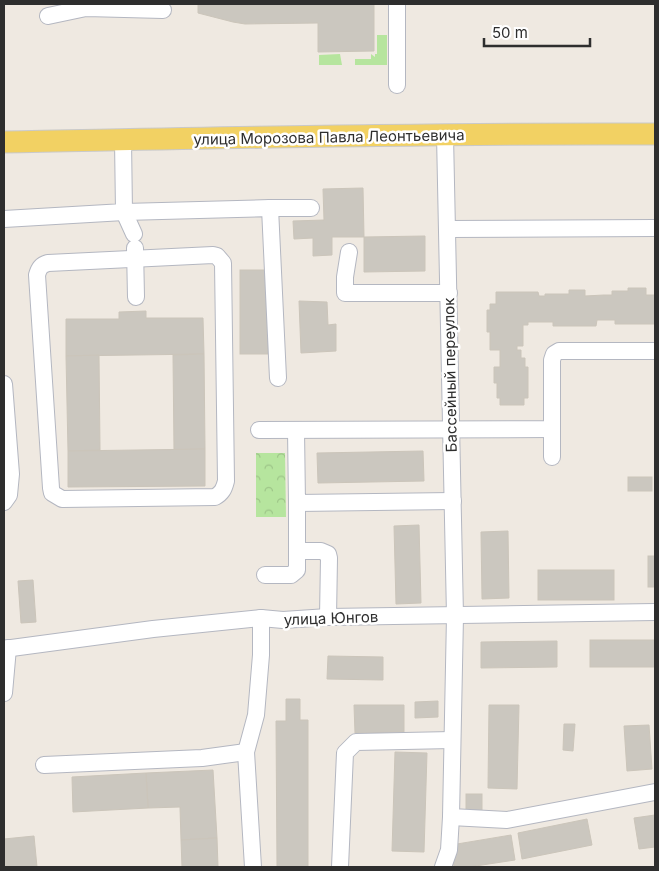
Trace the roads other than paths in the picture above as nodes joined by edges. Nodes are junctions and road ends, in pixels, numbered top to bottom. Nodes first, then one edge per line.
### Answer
1 (396, 4) edge
2 (112, 6) edge
3 (163, 10) dead end
4 (48, 16) dead end
5 (397, 85) dead end
6 (655, 134) edge
7 (445, 135) junction
8 (123, 140) junction
9 (4, 142) edge
10 (270, 208) junction
11 (311, 208) dead end
12 (124, 212) junction
13 (4, 219) edge
14 (655, 228) edge
15 (447, 229) junction
16 (135, 247) junction
17 (349, 252) dead end
18 (449, 293) junction
19 (136, 297) dead end
20 (655, 351) edge
21 (278, 378) dead end
22 (4, 384) edge
23 (451, 428) junction
24 (552, 429) junction
25 (259, 430) dead end
26 (296, 430) junction
27 (552, 457) dead end
28 (453, 501) junction
29 (4, 502) edge
30 (296, 503) junction
31 (297, 551) junction
32 (265, 575) dead end
33 (655, 612) edge
34 (455, 616) junction
35 (328, 617) junction
36 (261, 618) junction
37 (6, 648) edge
38 (4, 693) edge
39 (452, 740) junction
40 (246, 752) junction
41 (44, 765) dead end
42 (655, 792) edge
43 (451, 818) junction
44 (253, 867) edge
45 (340, 867) edge
46 (444, 867) edge

1 - 5 street
2 - 3 street
2 - 4 street
6 - 7 main road, улица Морозова Павла Леонтьевича
7 - 8 main road, улица Морозова Павла Леонтьевича
7 - 15 street, Бассейный переулок
8 - 9 main road, улица Морозова Павла Леонтьевича
8 - 12 street
10 - 11 street
10 - 12 street
10 - 21 street
12 - 13 street
12 - 16 street
14 - 15 street
15 - 18 street, Бассейный переулок
16 - 16 street
16 - 19 street
17 - 18 street
18 - 23 street, Бассейный переулок
20 - 24 street
22 - 29 street
23 - 24 street
23 - 26 street
23 - 28 street, Бассейный переулок
24 - 27 street
25 - 26 street
26 - 30 street
28 - 30 street
28 - 34 street, Бассейный переулок
30 - 31 street
31 - 32 street
31 - 35 street
33 - 34 street, улица Юнгов
34 - 35 street, улица Юнгов
34 - 39 street, Бассейный переулок
35 - 36 street, улица Юнгов
36 - 37 street, улица Юнгов
36 - 40 street
37 - 38 street
39 - 43 street, Бассейный переулок
39 - 45 street
40 - 41 street
40 - 44 street
42 - 43 street
43 - 46 street, Бассейный переулок

